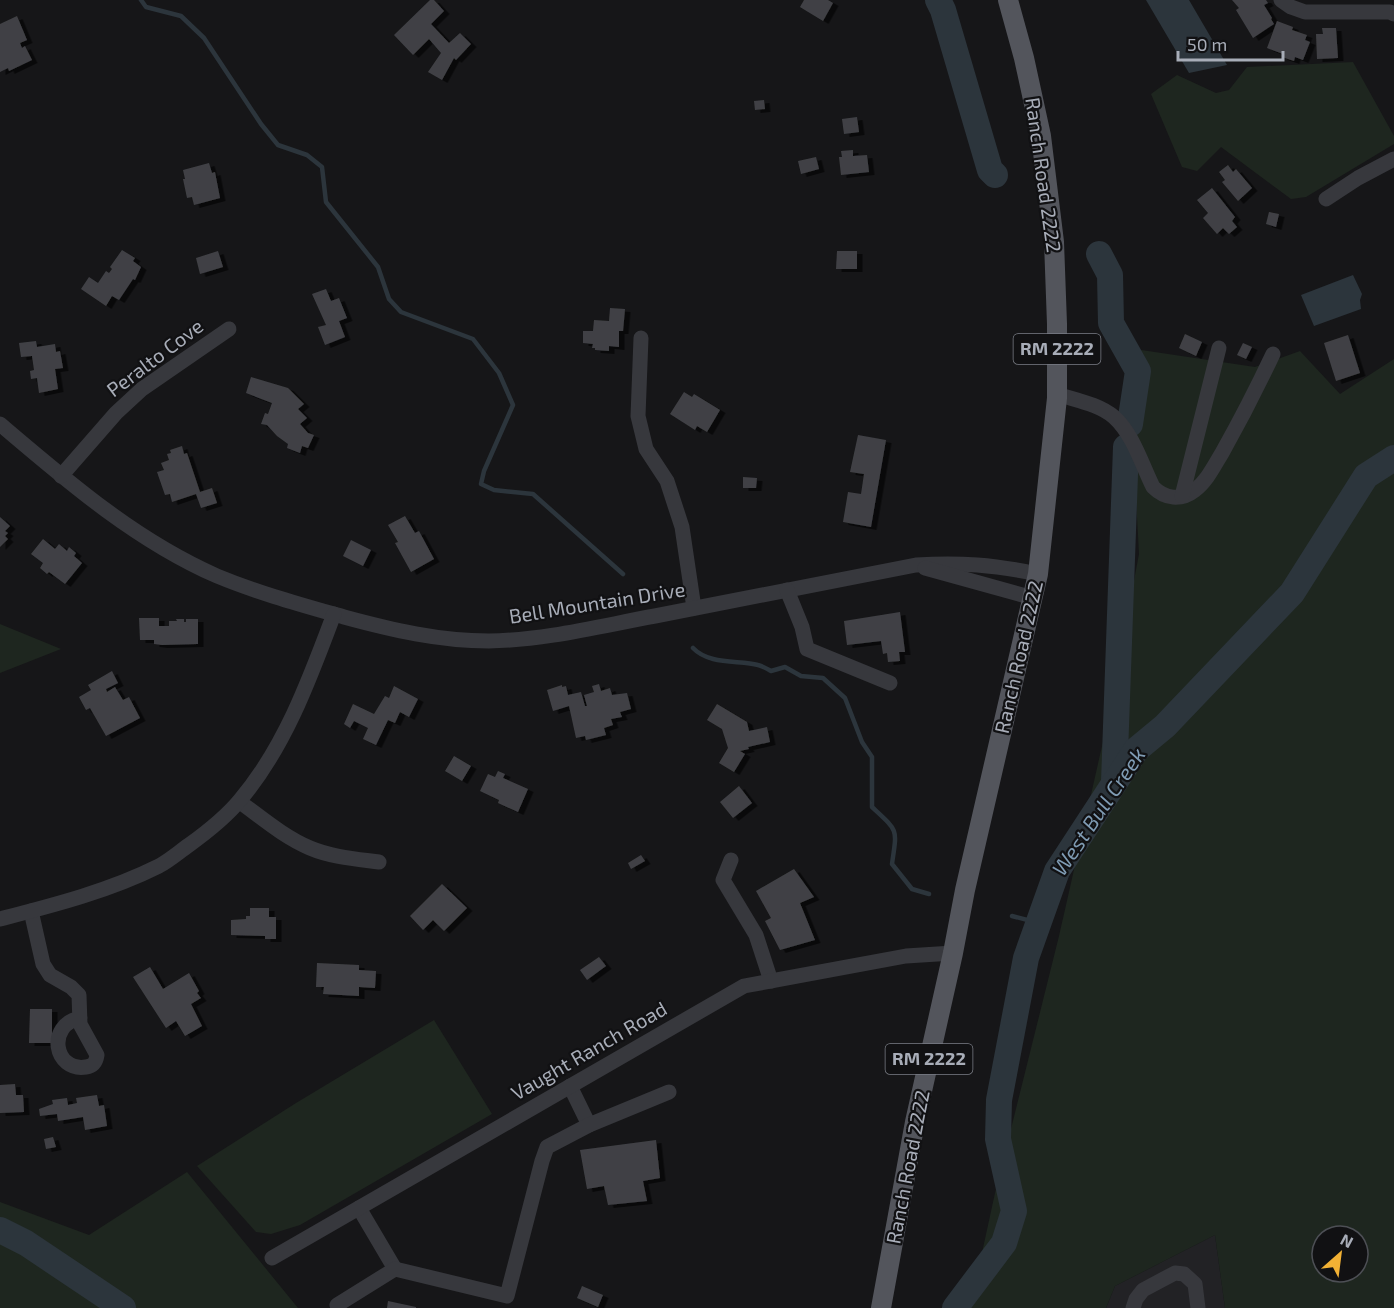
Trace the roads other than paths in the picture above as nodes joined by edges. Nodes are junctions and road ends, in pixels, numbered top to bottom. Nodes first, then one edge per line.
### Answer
1 (1008, 0) edge
2 (1281, 0) edge
3 (1394, 14) edge
4 (1394, 159) edge
5 (1326, 199) dead end
6 (229, 329) dead end
7 (640, 338) dead end
8 (1220, 348) dead end
9 (1273, 354) dead end
10 (1057, 394) junction
11 (0, 424) edge
12 (61, 476) junction
13 (1182, 496) junction
14 (916, 565) junction
15 (1038, 574) junction
16 (787, 590) junction
17 (1033, 598) junction
18 (694, 608) junction
19 (334, 614) junction
20 (890, 683) dead end
21 (240, 802) junction
22 (731, 860) dead end
23 (379, 862) dead end
24 (31, 911) junction
25 (0, 919) edge
26 (953, 953) junction
27 (771, 981) junction
28 (80, 1018) dead end
29 (570, 1086) junction
30 (669, 1092) dead end
31 (589, 1125) junction
32 (359, 1208) junction
33 (272, 1258) dead end
34 (395, 1269) junction
35 (337, 1305) dead end
36 (881, 1308) edge
37 (1133, 1308) edge
38 (1198, 1308) edge

1 - 10 main road, Ranch Road 2222 / RM 2222
2 - 3 street
4 - 5 street
6 - 12 street, Peralto Cove
7 - 18 street
8 - 13 street
9 - 13 street
10 - 13 street
10 - 15 main road, Ranch Road 2222 / RM 2222
11 - 12 street, Bell Mountain Drive
12 - 19 street, Bell Mountain Drive
14 - 15 street, Bell Mountain Drive
14 - 16 street, Bell Mountain Drive
14 - 17 street
15 - 17 main road, Ranch Road 2222 / RM 2222
16 - 18 street, Bell Mountain Drive
16 - 20 street
17 - 26 main road, Ranch Road 2222 / RM 2222
18 - 19 street, Bell Mountain Drive
19 - 21 street
21 - 23 street
21 - 24 street
22 - 27 street
24 - 25 street
24 - 28 street
26 - 27 street, Vaught Ranch Road
26 - 36 main road, Ranch Road 2222 / RM 2222
27 - 29 street, Vaught Ranch Road
29 - 31 street
29 - 32 street, Vaught Ranch Road
30 - 31 street
31 - 34 street
32 - 33 street, Vaught Ranch Road
32 - 34 street
34 - 35 street
37 - 38 street

